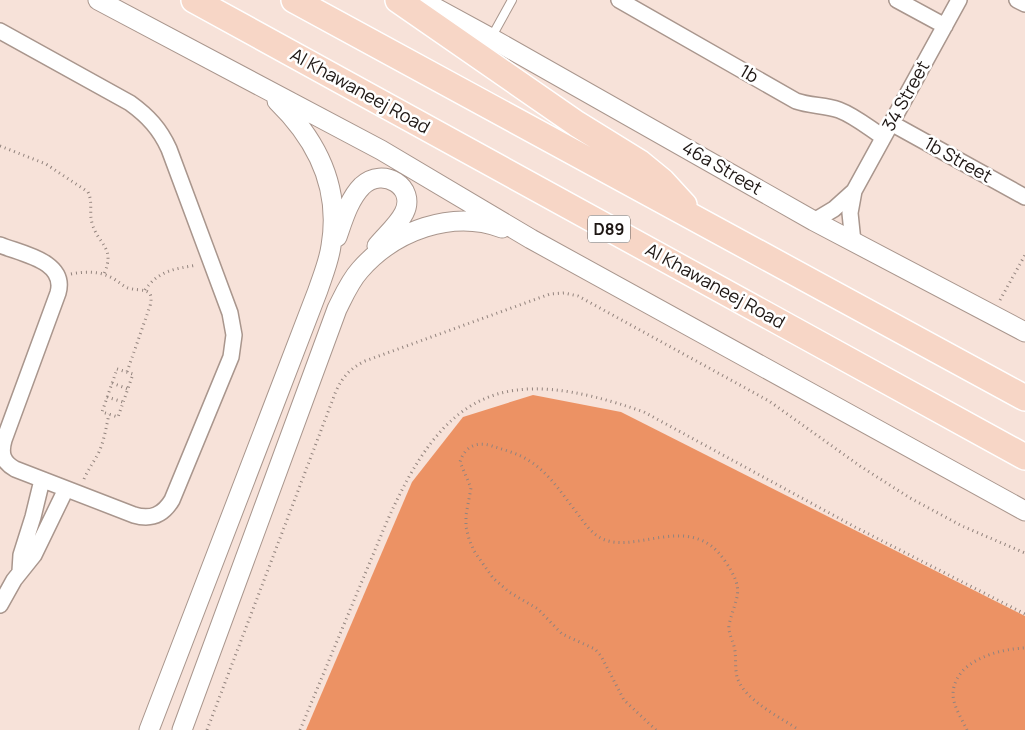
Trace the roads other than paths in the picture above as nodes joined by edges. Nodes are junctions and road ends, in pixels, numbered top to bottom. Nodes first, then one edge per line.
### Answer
1 (98, 0) edge
2 (194, 0) edge
3 (294, 0) edge
4 (398, 0) edge
5 (421, 0) edge
6 (512, 0) edge
7 (619, 0) edge
8 (897, 0) edge
9 (959, 0) edge
10 (1017, 0) edge
11 (1025, 4) edge
12 (945, 26) junction
13 (0, 31) edge
14 (491, 38) junction
15 (263, 88) junction
16 (891, 123) junction
17 (883, 137) junction
18 (854, 191) junction
19 (1025, 197) edge
20 (695, 218) junction
21 (814, 221) junction
22 (531, 240) junction
23 (853, 242) junction
24 (0, 245) edge
25 (326, 266) junction
26 (359, 271) junction
27 (1025, 332) edge
28 (1025, 398) edge
29 (1025, 457) edge
30 (42, 480) junction
31 (72, 491) junction
32 (1025, 511) edge
33 (20, 571) junction
34 (0, 605) edge
35 (149, 730) edge
36 (182, 730) edge

1 - 15 street
2 - 29 highway, Al Khawaneej Road / D89
3 - 20 highway
4 - 20 highway
5 - 14 street, 46a Street
6 - 14 lane
7 - 17 street, 1b
8 - 12 street
9 - 12 street, 34 Street
10 - 11 street
12 - 16 street, 34 Street
13 - 31 street
14 - 21 street, 46a Street
15 - 22 street
15 - 25 street
16 - 17 street, 34 Street
16 - 19 street, 1b Street
17 - 18 street, 34 Street
18 - 21 street, 34 Street
18 - 23 street, 34 Street
20 - 28 highway
21 - 23 street, 46a Street
22 - 26 street
22 - 32 street
23 - 27 street, 46a Street
24 - 30 street
25 - 26 street
25 - 35 street
26 - 36 street
30 - 31 street
30 - 33 street
31 - 33 street
33 - 34 street

